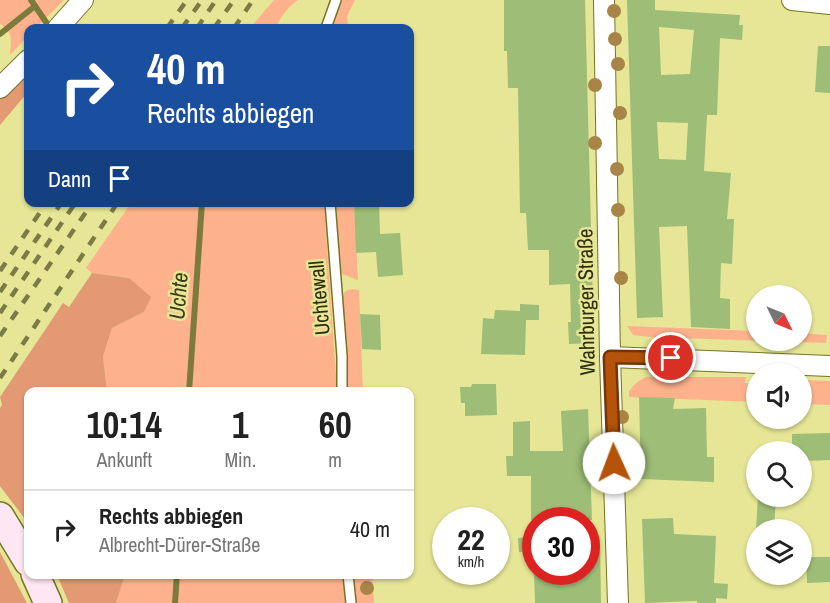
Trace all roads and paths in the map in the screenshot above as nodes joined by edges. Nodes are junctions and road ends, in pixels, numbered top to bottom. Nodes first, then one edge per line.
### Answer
1 (83, 0) edge
2 (336, 0) edge
3 (604, 0) edge
4 (792, 0) edge
5 (830, 4) edge
6 (63, 24) edge
7 (327, 24) edge
8 (24, 64) edge
9 (0, 88) edge
10 (330, 207) edge
11 (610, 357) junction
12 (830, 366) edge
13 (342, 387) edge
14 (0, 516) edge
15 (24, 555) edge
16 (37, 579) edge
17 (349, 579) edge
18 (48, 603) edge
19 (351, 603) edge
20 (618, 603) edge

1 - 6 street
2 - 7 lane
3 - 11 street, Wahrburger Straße
4 - 5 street
8 - 9 street
10 - 13 lane, Uchtewall
11 - 12 street
11 - 20 street, Wahrburger Straße
14 - 15 street
16 - 18 street
17 - 19 lane

